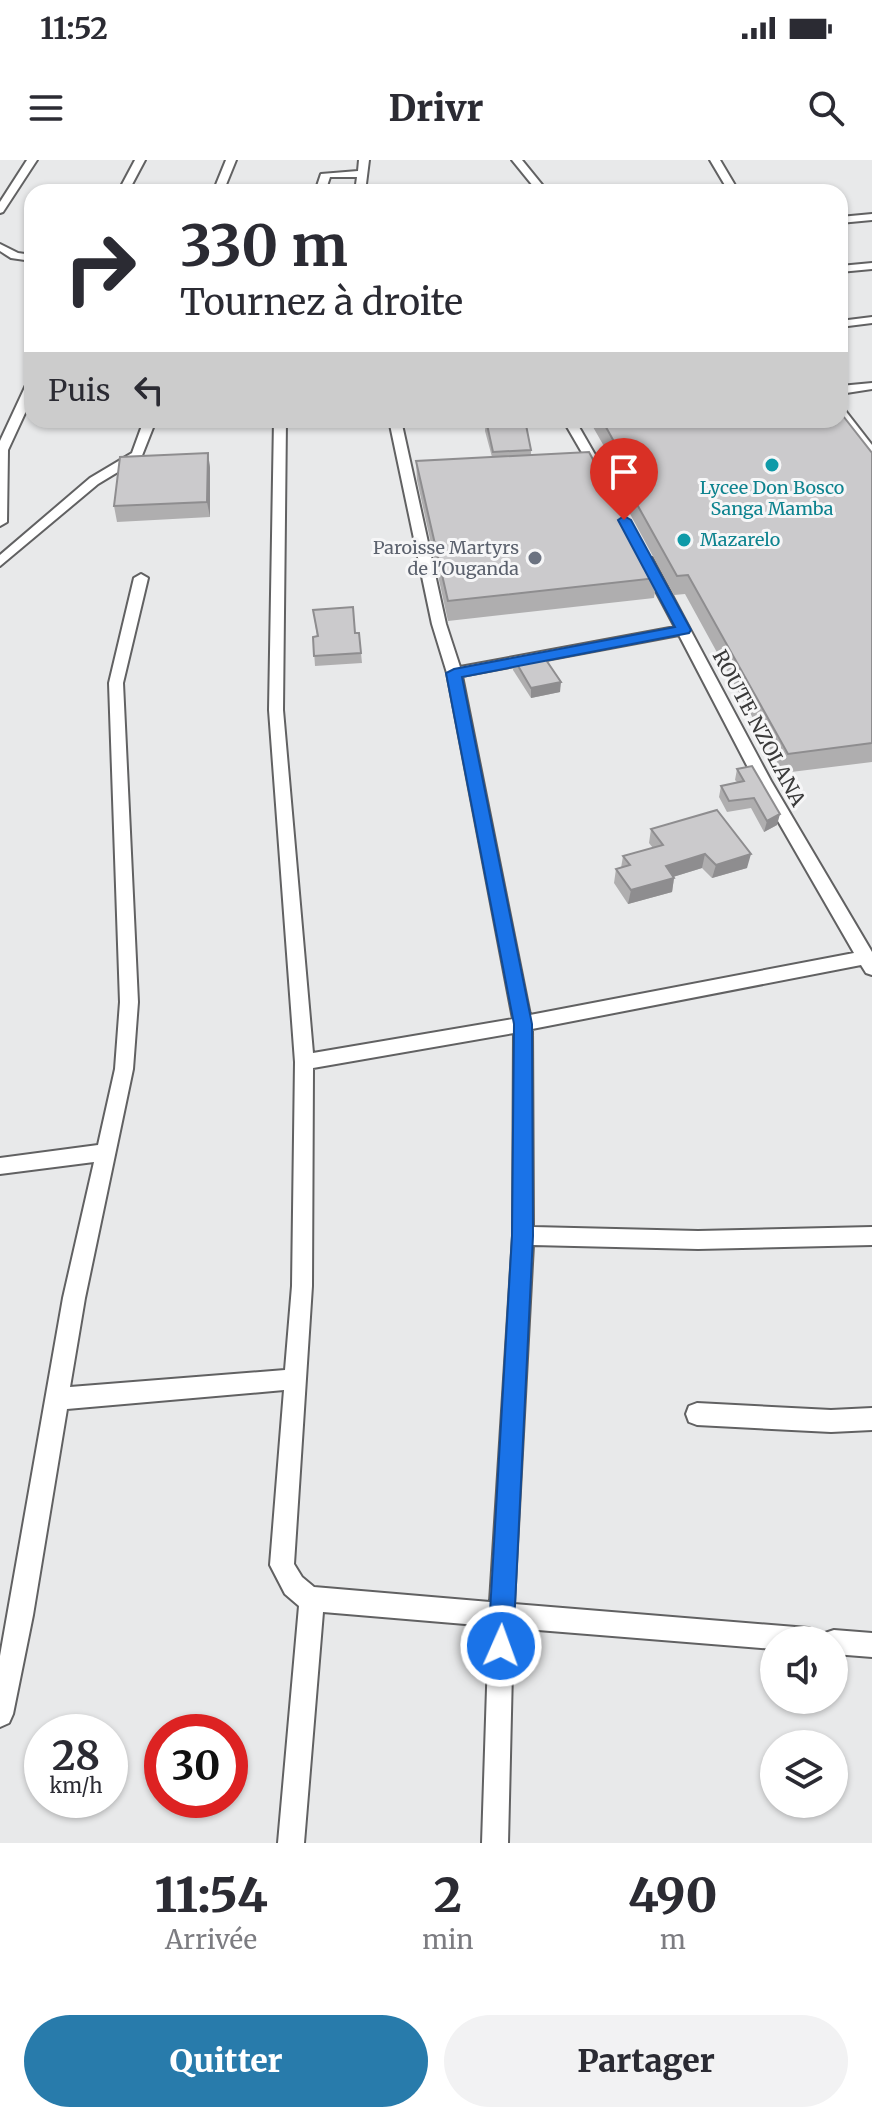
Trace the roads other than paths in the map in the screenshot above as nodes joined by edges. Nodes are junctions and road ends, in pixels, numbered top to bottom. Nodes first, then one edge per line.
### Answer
1 (32, 160) edge
2 (140, 160) edge
3 (231, 160) edge
4 (364, 160) edge
5 (517, 160) edge
6 (715, 160) edge
7 (362, 174) junction
8 (127, 184) edge
9 (221, 184) edge
10 (322, 184) edge
11 (361, 184) edge
12 (536, 184) edge
13 (729, 184) edge
14 (0, 210) edge
15 (872, 217) edge
16 (848, 219) edge
17 (0, 247) edge
18 (24, 257) edge
19 (872, 266) edge
20 (848, 268) edge
21 (872, 320) edge
22 (848, 323) edge
23 (872, 386) edge
24 (848, 389) edge
25 (24, 402) edge
26 (848, 422) edge
27 (147, 428) edge
28 (280, 428) edge
29 (398, 428) edge
30 (572, 428) edge
31 (872, 453) edge
32 (609, 492) edge
33 (0, 522) edge
34 (639, 547) edge
35 (0, 562) edge
36 (141, 578) dead end
37 (684, 630) junction
38 (454, 673) junction
39 (869, 963) edge
40 (523, 1024) junction
41 (304, 1062) junction
42 (105, 1152) junction
43 (0, 1166) edge
44 (523, 1236) junction
45 (872, 1236) edge
46 (296, 1379) junction
47 (57, 1399) junction
48 (697, 1414) dead end
49 (872, 1419) edge
50 (312, 1599) junction
51 (501, 1616) junction
52 (760, 1636) edge
53 (848, 1643) edge
54 (872, 1645) edge
55 (0, 1714) edge
56 (291, 1843) edge
57 (495, 1843) edge

1 - 14 street
2 - 8 street
3 - 9 street
4 - 7 street
5 - 12 street
6 - 13 street
7 - 10 street
7 - 11 street
15 - 16 street
17 - 18 street
19 - 20 street
21 - 22 street
23 - 24 street
25 - 33 street
26 - 31 street
27 - 35 street
28 - 41 street
29 - 38 street
30 - 32 street
34 - 37 street, ROUTE NZOLANA
36 - 42 street
37 - 38 street
37 - 39 street, ROUTE NZOLANA
38 - 40 street
39 - 40 street
40 - 41 street
40 - 44 street
41 - 46 street
42 - 43 street
42 - 47 street
44 - 45 street
44 - 51 street
46 - 47 street
46 - 50 street
47 - 55 street
48 - 49 street
50 - 51 street
50 - 56 street
51 - 52 street
51 - 57 street
53 - 54 street

